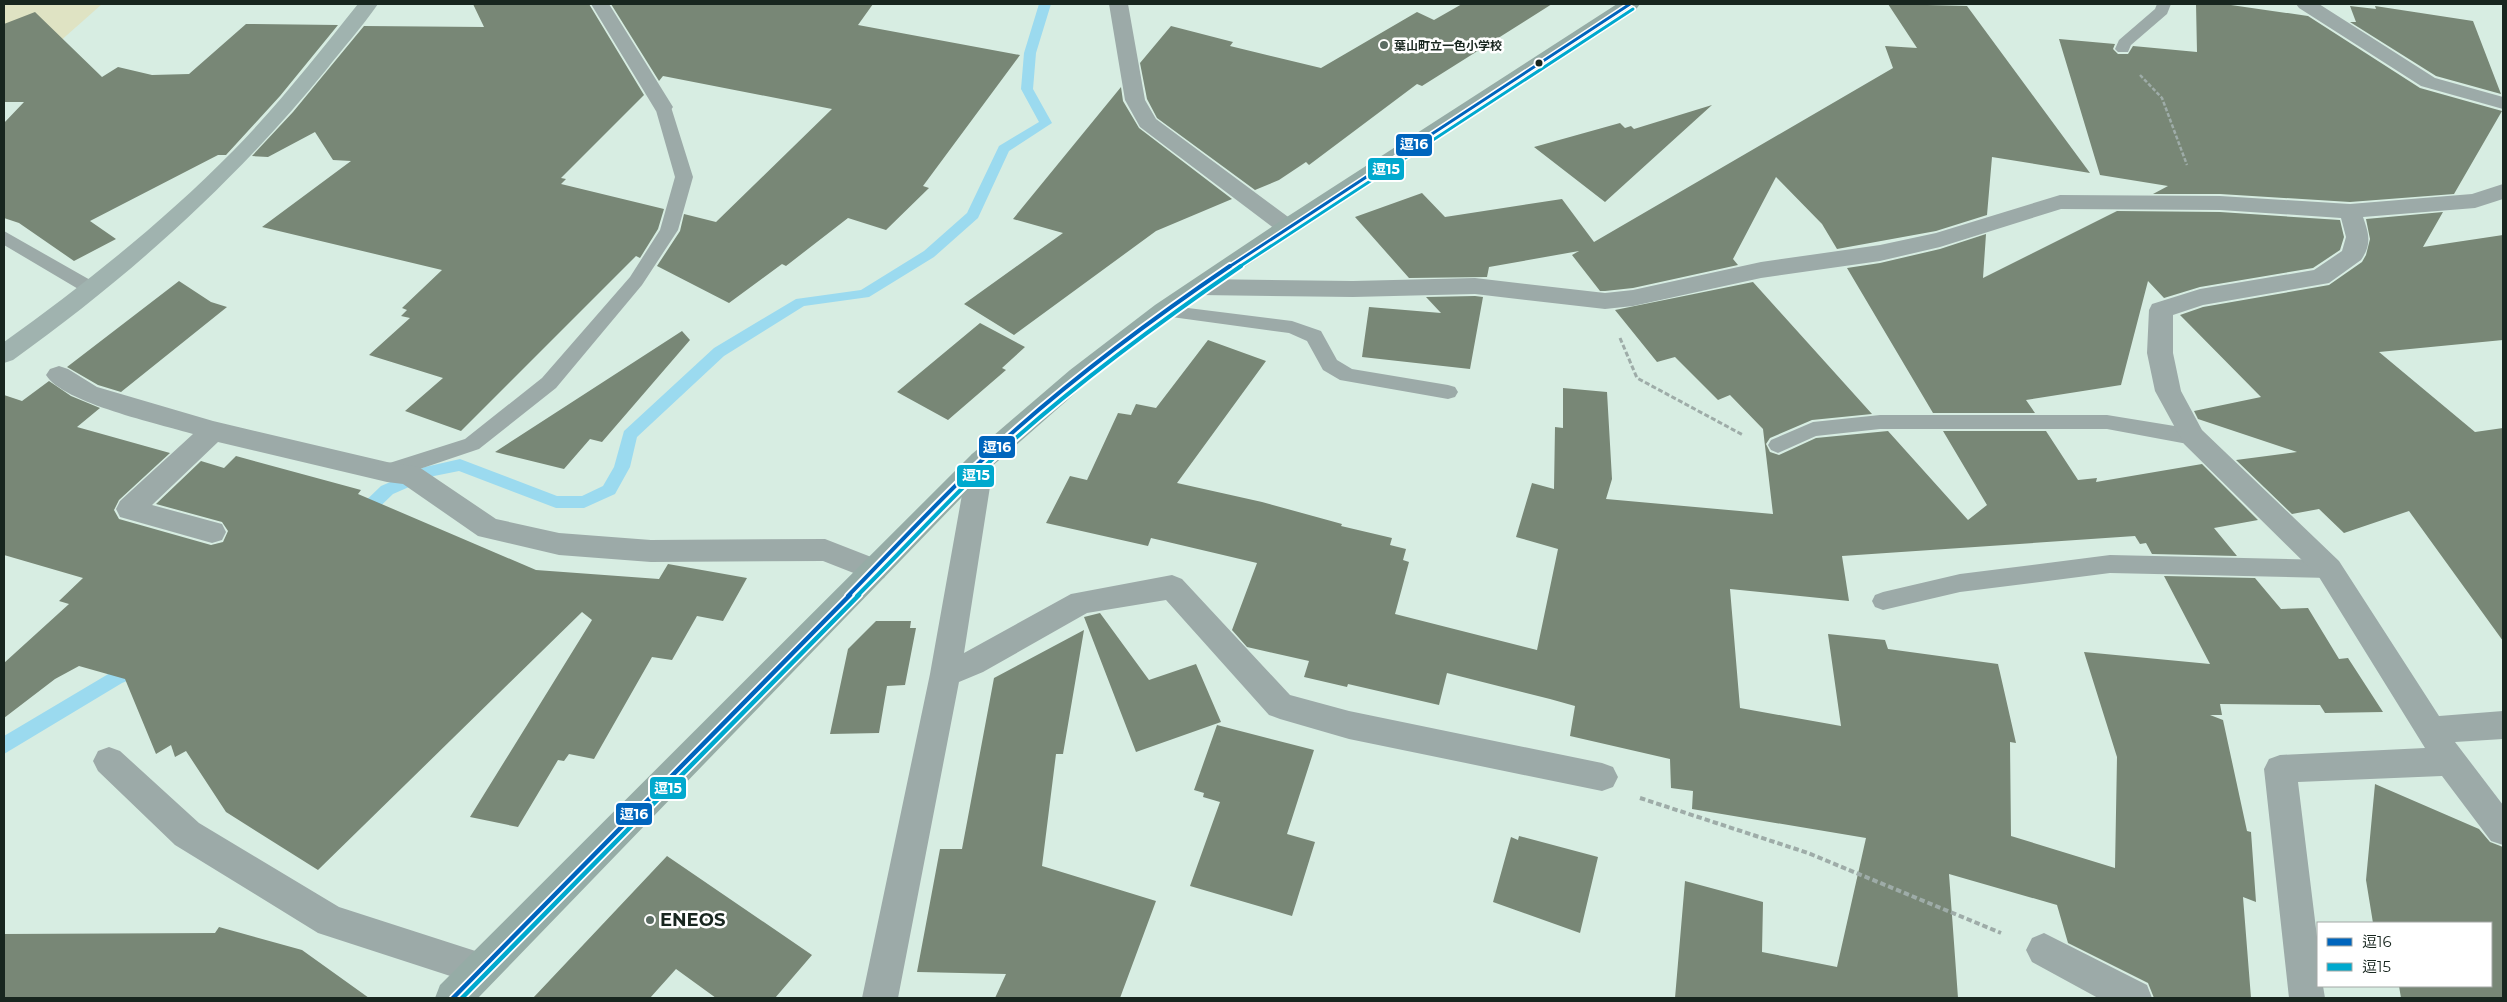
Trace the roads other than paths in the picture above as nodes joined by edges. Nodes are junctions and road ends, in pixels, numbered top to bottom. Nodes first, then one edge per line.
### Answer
1 (368, 4) edge
2 (600, 4) edge
3 (1118, 4) edge
4 (1630, 4) edge
5 (2164, 4) edge
6 (2306, 4) edge
7 (2123, 49) road end
8 (2503, 103) edge
9 (663, 107) joint
10 (2503, 191) edge
11 (2350, 212) junction
12 (1287, 227) junction
13 (4, 237) edge
14 (1200, 287) junction
15 (92, 289) junction
16 (1164, 311) junction
17 (4, 354) edge
18 (59, 375) dead end
19 (1448, 392) dead end
20 (213, 431) junction
21 (2193, 437) junction
22 (1778, 444) road end
23 (981, 461) junction
24 (398, 473) junction
25 (212, 532) dead end
26 (874, 570) junction
27 (2329, 570) junction
28 (1883, 601) dead end
29 (945, 674) junction
30 (2503, 725) edge
31 (2430, 730) junction
32 (109, 761) dead end
33 (2450, 761) junction
34 (1602, 777) road end
35 (2503, 830) edge
36 (2044, 950) road end
37 (481, 969) junction
38 (453, 998) edge
39 (880, 998) edge
40 (2134, 998) edge
41 (2307, 998) edge

1 - 15 street
2 - 9 street
3 - 12 street
4 - 12 main road
5 - 7 lane
6 - 8 street
9 - 24 lane
10 - 11 street
11 - 14 street
11 - 21 street
12 - 14 main road
13 - 15 lane
14 - 16 main road
15 - 17 street
16 - 19 lane
16 - 23 main road
18 - 20 street
20 - 24 street
20 - 25 street
21 - 22 lane
21 - 27 street
23 - 26 main road
23 - 29 street
24 - 26 street
26 - 37 main road
27 - 28 lane
27 - 31 street
29 - 34 street
29 - 39 street
30 - 31 street
31 - 33 street
32 - 37 street
33 - 35 street
33 - 41 street
36 - 40 street
37 - 38 main road

